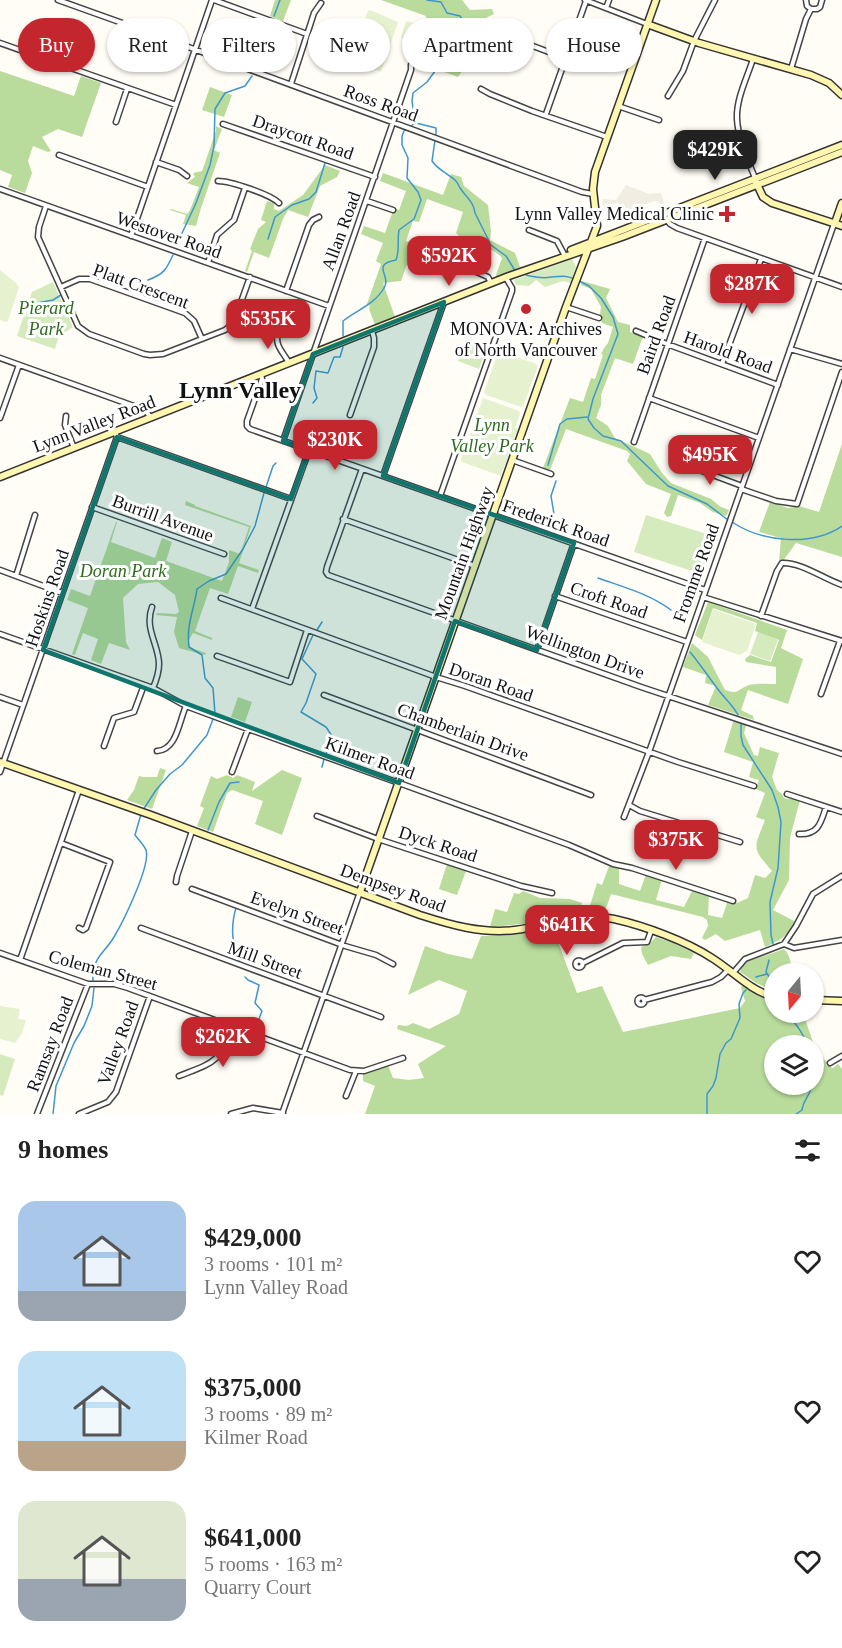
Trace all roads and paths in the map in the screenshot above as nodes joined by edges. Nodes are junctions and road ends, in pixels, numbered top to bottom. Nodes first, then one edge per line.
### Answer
1 (58, 0) edge
2 (213, 0) edge
3 (585, 0) edge
4 (609, 0) edge
5 (656, 0) edge
6 (716, 0) edge
7 (806, 0) edge
8 (822, 0) edge
9 (321, 3) dead end
10 (606, 8) junction
11 (811, 9) junction
12 (579, 18) edge
13 (647, 24) junction
14 (307, 34) junction
15 (694, 41) junction
16 (0, 43) edge
17 (196, 50) junction
18 (753, 58) junction
19 (791, 69) junction
20 (410, 72) edge
21 (560, 72) edge
22 (291, 84) junction
23 (127, 88) junction
24 (481, 89) dead end
25 (842, 94) edge
26 (668, 96) dead end
27 (176, 105) junction
28 (618, 106) junction
29 (546, 114) junction
30 (659, 120) dead end
31 (116, 122) dead end
32 (393, 122) junction
33 (223, 124) dead end
34 (607, 137) junction
35 (842, 145) edge
36 (842, 152) edge
37 (59, 155) dead end
38 (156, 162) junction
39 (187, 176) dead end
40 (375, 177) junction
41 (218, 181) dead end
42 (756, 182) junction
43 (148, 187) junction
44 (245, 188) junction
45 (0, 189) edge
46 (593, 194) junction
47 (367, 201) junction
48 (279, 202) dead end
49 (842, 203) edge
50 (46, 206) junction
51 (393, 210) dead end
52 (667, 216) junction
53 (319, 217) dead end
54 (597, 222) junction
55 (834, 224) junction
56 (842, 226) edge
57 (530, 230) dead end
58 (611, 235) junction
59 (131, 236) junction
60 (705, 238) junction
61 (590, 246) junction
62 (413, 249) dead end
63 (564, 255) junction
64 (761, 259) junction
65 (208, 263) junction
66 (250, 278) junction
67 (506, 278) junction
68 (815, 279) junction
69 (492, 283) junction
70 (60, 287) junction
71 (842, 287) edge
72 (286, 291) junction
73 (444, 302) junction
74 (329, 306) junction
75 (566, 307) junction
76 (599, 318) dead end
77 (372, 330) junction
78 (636, 331) dead end
79 (278, 334) dead end
80 (202, 339) junction
81 (667, 344) junction
82 (790, 349) junction
83 (313, 354) junction
84 (0, 358) edge
85 (289, 363) junction
86 (722, 364) junction
87 (842, 364) edge
88 (19, 365) junction
89 (842, 372) edge
90 (261, 374) junction
91 (778, 385) junction
92 (649, 398) junction
93 (350, 415) dead end
94 (66, 416) dead end
95 (0, 418) edge
96 (151, 418) junction
97 (116, 434) junction
98 (759, 438) junction
99 (283, 441) junction
100 (633, 442) dead end
101 (74, 448) junction
102 (309, 450) junction
103 (512, 460) junction
104 (686, 465) dead end
105 (362, 469) junction
106 (551, 474) dead end
107 (383, 476) junction
108 (0, 477) edge
109 (742, 488) junction
110 (440, 496) junction
111 (291, 499) junction
112 (93, 507) junction
113 (35, 515) dead end
114 (493, 515) junction
115 (343, 519) junction
116 (574, 543) junction
117 (224, 554) dead end
118 (475, 566) junction
119 (0, 570) edge
120 (16, 576) junction
121 (842, 585) edge
122 (705, 590) junction
123 (62, 593) junction
124 (555, 596) junction
125 (703, 597) junction
126 (221, 598) dead end
127 (152, 607) dead end
128 (252, 609) junction
129 (761, 616) junction
130 (455, 621) junction
131 (308, 630) junction
132 (0, 634) edge
133 (841, 641) edge
134 (687, 642) junction
135 (43, 650) junction
136 (537, 650) junction
137 (217, 656) dead end
138 (436, 677) junction
139 (144, 685) junction
140 (153, 688) junction
141 (821, 694) dead end
142 (324, 695) dead end
143 (668, 696) junction
144 (0, 697) edge
145 (23, 705) junction
146 (186, 706) junction
147 (248, 729) junction
148 (417, 729) junction
149 (104, 746) dead end
150 (157, 752) dead end
151 (649, 752) junction
152 (842, 754) edge
153 (2, 763) edge
154 (0, 772) edge
155 (232, 772) dead end
156 (399, 783) junction
157 (754, 786) dead end
158 (79, 790) junction
159 (788, 794) dead end
160 (591, 795) dead end
161 (629, 805) junction
162 (826, 807) junction
163 (842, 812) edge
164 (317, 816) dead end
165 (624, 817) dead end
166 (192, 831) junction
167 (799, 834) dead end
168 (378, 839) junction
169 (740, 842) dead end
170 (60, 843) junction
171 (842, 876) edge
172 (176, 882) dead end
173 (192, 889) dead end
174 (360, 892) junction
175 (552, 893) dead end
176 (733, 901) dead end
177 (79, 928) dead end
178 (141, 928) dead end
179 (651, 931) junction
180 (842, 940) edge
181 (784, 944) junction
182 (342, 945) junction
183 (0, 953) edge
184 (20, 960) junction
185 (583, 963) dead end
186 (393, 964) dead end
187 (731, 972) junction
188 (88, 984) junction
189 (764, 993) edge
190 (150, 996) junction
191 (324, 996) junction
192 (644, 1000) dead end
193 (824, 1000) edge
194 (842, 1001) edge
195 (381, 1017) dead end
196 (232, 1027) junction
197 (304, 1053) junction
198 (842, 1056) edge
199 (403, 1058) dead end
200 (830, 1063) dead end
201 (356, 1071) junction
202 (179, 1076) dead end
203 (346, 1096) dead end
204 (283, 1113) edge
205 (38, 1114) edge
206 (79, 1114) edge
207 (231, 1114) edge

1 - 17 street, Ross Road
2 - 14 street
2 - 17 street
3 - 10 street
3 - 12 street
4 - 10 street
5 - 13 street, Mountain Highway
6 - 15 street
7 - 11 street
8 - 11 street
9 - 14 street
10 - 13 street
11 - 19 street
13 - 15 street
13 - 28 street, Mountain Highway
14 - 22 street
15 - 18 street
15 - 26 street
16 - 23 street
17 - 22 street, Ross Road
17 - 27 street
18 - 19 street
18 - 42 street
19 - 25 street
20 - 32 street, Allan Road
21 - 29 street
22 - 32 street, Ross Road
23 - 27 street
23 - 31 street
24 - 29 street
27 - 38 street
28 - 30 street
28 - 34 street, Mountain Highway
29 - 34 street
32 - 40 street, Allan Road
32 - 46 street, Ross Road
33 - 40 street, Draycott Road
34 - 46 street, Mountain Highway
35 - 42 street, Lynn Valley Road
36 - 42 street, Lynn Valley Road
37 - 43 street
38 - 39 street
38 - 43 street
40 - 47 street, Allan Road
41 - 44 street
42 - 52 street, Lynn Valley Road
42 - 55 street
43 - 59 street
44 - 48 street
44 - 65 street
45 - 50 street, Westover Road
46 - 54 street, Mountain Highway
47 - 51 street
47 - 74 street, Allan Road
49 - 55 street, Fromme Road
50 - 59 street, Westover Road
50 - 70 street
52 - 58 street, Lynn Valley Road
52 - 60 street
52 - 61 street, Lynn Valley Road
53 - 72 street
54 - 58 street
54 - 61 street, Mountain Highway
55 - 56 street
55 - 68 street, Fromme Road
57 - 63 street
58 - 61 street, Lynn Valley Road
59 - 65 street, Westover Road
60 - 64 street
60 - 81 street, Baird Road
61 - 63 street, Lynn Valley Road
61 - 75 street, Mountain Highway
62 - 69 street
63 - 67 street, Lynn Valley Road
64 - 68 street
64 - 86 street
65 - 66 street, Westover Road
66 - 72 street, Westover Road
66 - 80 street
67 - 69 street, Lynn Valley Road
67 - 110 street
68 - 71 street
68 - 82 street, Fromme Road
69 - 73 street, Lynn Valley Road
70 - 80 street, Platt Crescent
70 - 80 street
72 - 74 street, Westover Road
73 - 77 street, Lynn Valley Road
73 - 107 street
74 - 83 street, Allan Road
75 - 76 street
75 - 103 street, Mountain Highway
77 - 83 street, Lynn Valley Road
77 - 93 street
78 - 81 street, Harold Road
79 - 85 street
81 - 86 street, Harold Road
81 - 92 street, Baird Road
82 - 87 street
82 - 91 street, Fromme Road
83 - 85 street, Lynn Valley Road
83 - 99 street, Allan Road
84 - 88 street
85 - 90 street, Lynn Valley Road
86 - 91 street, Harold Road
88 - 95 street
88 - 96 street
89 - 109 street
90 - 96 street, Lynn Valley Road
90 - 99 street, Frederick Road
91 - 98 street, Fromme Road
92 - 98 street
92 - 100 street, Baird Road
94 - 101 street
96 - 97 street, Lynn Valley Road
97 - 101 street, Lynn Valley Road
97 - 111 street
97 - 112 street, Hoskins Road
98 - 109 street, Fromme Road
99 - 102 street, Frederick Road
101 - 108 street, Lynn Valley Road
102 - 105 street, Frederick Road
102 - 111 street
103 - 106 street
103 - 114 street, Mountain Highway
104 - 109 street
105 - 107 street, Frederick Road
105 - 115 street
107 - 110 street, Frederick Road
109 - 122 street, Fromme Road
110 - 114 street, Frederick Road
111 - 128 street
112 - 117 street, Burrill Avenue
112 - 123 street, Hoskins Road
113 - 120 street
114 - 116 street, Frederick Road
114 - 118 street, Mountain Highway
115 - 118 street
115 - 130 street, Wellington Drive
116 - 122 street, Frederick Road
116 - 124 street
118 - 130 street, Mountain Highway
119 - 120 street
120 - 123 street
121 - 129 street
122 - 125 street, Fromme Road
123 - 135 street, Hoskins Road
124 - 134 street, Croft Road
124 - 136 street
125 - 129 street
125 - 134 street, Fromme Road
126 - 128 street, Doran Road
127 - 140 street
128 - 131 street, Doran Road
129 - 133 street
130 - 136 street, Wellington Drive
130 - 138 street, Mountain Highway
131 - 137 street
131 - 138 street, Doran Road
132 - 135 street, Kilmer Road
133 - 141 street
134 - 143 street, Fromme Road
135 - 139 street, Kilmer Road
135 - 145 street, Hoskins Road
136 - 143 street, Wellington Drive
138 - 148 street, Mountain Highway
138 - 151 street, Doran Road
139 - 140 street, Kilmer Road
139 - 149 street
140 - 146 street, Kilmer Road
142 - 148 street, Chamberlain Drive
143 - 151 street, Fromme Road
143 - 152 street, Wellington Drive
144 - 145 street
145 - 153 street, Hoskins Road
146 - 147 street, Kilmer Road
146 - 150 street
147 - 155 street
147 - 156 street, Kilmer Road
148 - 156 street, Mountain Highway
148 - 160 street, Chamberlain Drive
151 - 157 street, Doran Road
151 - 161 street, Fromme Road
153 - 154 street, Hoskins Road
153 - 158 street, Dempsey Road
156 - 168 street, Mountain Highway
156 - 176 street, Kilmer Road
158 - 166 street, Dempsey Road
158 - 170 street
159 - 162 street
161 - 165 street, Fromme Road
161 - 169 street
162 - 163 street
162 - 167 street
164 - 168 street, Dyck Road
166 - 172 street
166 - 174 street, Dempsey Road
168 - 174 street, Mountain Highway
168 - 175 street, Dyck Road
170 - 177 street
170 - 184 street
171 - 181 street
173 - 182 street, Evelyn Street
174 - 179 street, Dempsey Road
174 - 182 street, Mountain Highway
178 - 191 street, Mill Street
179 - 185 street
179 - 187 street, Dempsey Road
180 - 181 street
181 - 187 street
182 - 186 street, Evelyn Street
182 - 191 street, Mountain Highway
183 - 184 street, Coleman Street
184 - 188 street, Coleman Street
187 - 189 street, Dempsey Road
187 - 192 street
188 - 190 street, Coleman Street
188 - 205 street, Ramsay Road
190 - 196 street, Coleman Street
190 - 206 street, Valley Road
191 - 195 street, Mill Street
191 - 197 street, Mountain Highway
193 - 194 street
196 - 197 street, Coleman Street
196 - 202 street
197 - 201 street, Coleman Street
197 - 204 street, Mountain Highway
198 - 200 street
199 - 201 street
201 - 203 street
204 - 207 street

